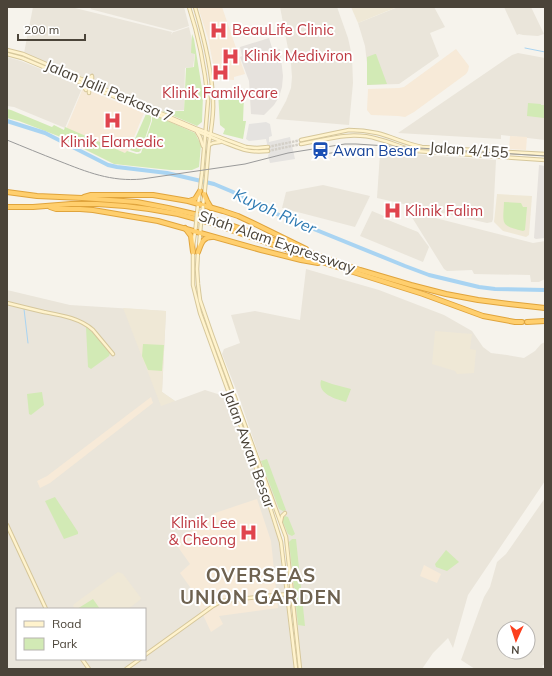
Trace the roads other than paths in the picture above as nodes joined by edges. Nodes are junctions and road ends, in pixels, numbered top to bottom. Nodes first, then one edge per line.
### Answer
1 (189, 7) edge
2 (195, 7) edge
3 (204, 38) junction
4 (198, 40) junction
5 (7, 50) edge
6 (7, 54) edge
7 (82, 82) junction
8 (94, 87) junction
9 (86, 90) dead end
10 (89, 93) dead end
11 (205, 123) junction
12 (212, 124) junction
13 (195, 128) junction
14 (205, 131) junction
15 (197, 132) junction
16 (211, 133) junction
17 (205, 135) junction
18 (218, 136) junction
19 (210, 138) junction
20 (301, 140) tunnel mouth
21 (223, 142) junction
22 (301, 144) tunnel mouth
23 (209, 145) junction
24 (268, 147) tunnel mouth
25 (204, 150) junction
26 (268, 151) tunnel mouth
27 (545, 154) edge
28 (545, 160) edge
29 (202, 191) junction
30 (7, 192) edge
31 (82, 198) junction
32 (187, 201) junction
33 (48, 206) junction
34 (200, 206) junction
35 (7, 207) edge
36 (211, 208) junction
37 (185, 228) junction
38 (198, 231) junction
39 (228, 240) junction
40 (193, 252) junction
41 (198, 252) junction
42 (332, 260) junction
43 (331, 265) junction
44 (7, 303) edge
45 (545, 308) edge
46 (545, 321) edge
47 (113, 354) dead end
48 (222, 360) junction
49 (219, 366) junction
50 (285, 513) dead end
51 (280, 522) junction
52 (7, 525) edge
53 (286, 590) junction
54 (280, 594) junction
55 (287, 594) junction
56 (292, 594) junction
57 (287, 598) junction
58 (46, 608) edge
59 (146, 654) edge
60 (83, 660) edge
61 (139, 660) edge
62 (89, 669) edge
63 (126, 669) edge
64 (296, 669) edge
65 (300, 669) edge

1 - 4 street
2 - 3 street
3 - 4 street
3 - 12 street
4 - 11 street
5 - 7 street, Jalan Jalil Perkasa 7
6 - 7 street, Jalan Jalil Perkasa 7
7 - 8 street, Jalan Jalil Perkasa 7
7 - 8 street
7 - 9 street
8 - 10 street
8 - 13 street, Jalan Jalil Perkasa 7
8 - 15 street, Jalan Jalil Perkasa 7
11 - 13 street
11 - 14 street
12 - 16 street
12 - 18 street
13 - 14 street, Jalan Jalil Perkasa 7
14 - 16 street, Jalan Jalil Perkasa 7
14 - 17 street
15 - 17 street, Jalan Jalil Perkasa 7
15 - 25 street
16 - 18 street
16 - 19 street
17 - 19 street, Jalan Jalil Perkasa 7
17 - 25 street
18 - 24 street
19 - 21 street
19 - 23 street
20 - 27 street, Jalan 4/155
21 - 23 street
21 - 26 street
22 - 28 street, Jalan 4/155
23 - 29 street
25 - 29 street
29 - 32 highway
29 - 34 street
29 - 34 street
29 - 36 highway
30 - 31 highway, Shah Alam Expressway
31 - 32 highway
31 - 42 highway, Shah Alam Expressway
32 - 34 highway
33 - 35 highway, Shah Alam Expressway
33 - 37 highway
33 - 43 highway, Shah Alam Expressway
34 - 36 highway
34 - 38 street, bridge
36 - 42 highway
37 - 38 highway
37 - 40 highway
38 - 39 highway
38 - 40 street, Jalan Awan Besar
38 - 41 street, Jalan Awan Besar
39 - 41 highway
39 - 43 highway
40 - 49 street, Jalan Awan Besar
41 - 48 street, Jalan Awan Besar
42 - 45 highway, Shah Alam Expressway
43 - 46 highway, Shah Alam Expressway
44 - 47 street
48 - 49 street
48 - 51 street, Jalan Awan Besar
49 - 53 street, Jalan Awan Besar
50 - 51 street
51 - 56 street, Jalan Awan Besar
52 - 58 street
53 - 54 street
53 - 55 street, Jalan Awan Besar
54 - 55 street
54 - 57 street
54 - 59 street
55 - 56 street
55 - 57 street, Jalan Awan Besar
56 - 65 street, Jalan Awan Besar
57 - 64 street, Jalan Awan Besar
60 - 62 street
61 - 63 street

